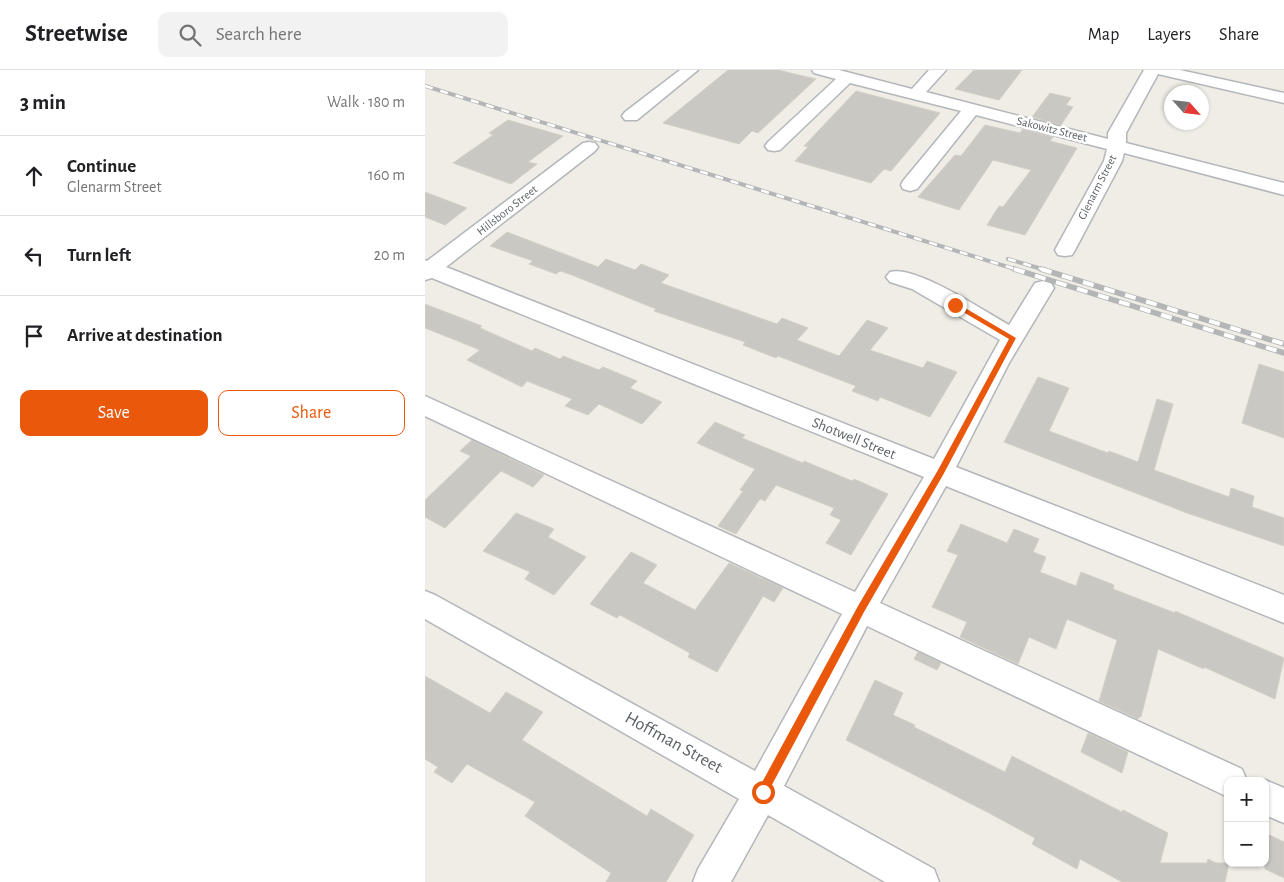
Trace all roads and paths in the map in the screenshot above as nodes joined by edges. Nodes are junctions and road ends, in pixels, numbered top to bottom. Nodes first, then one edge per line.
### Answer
1 (690, 70) edge
2 (820, 70) edge
3 (938, 70) edge
4 (1152, 70) edge
5 (1159, 70) edge
6 (847, 77) junction
7 (915, 94) junction
8 (1284, 98) edge
9 (972, 109) junction
10 (631, 116) dead end
11 (774, 146) dead end
12 (1117, 146) junction
13 (589, 147) dead end
14 (910, 185) dead end
15 (1284, 189) edge
16 (1065, 250) dead end
17 (427, 269) edge
18 (897, 277) dead end
19 (1043, 288) dead end
20 (1013, 338) junction
21 (425, 405) edge
22 (940, 472) junction
23 (425, 604) edge
24 (861, 609) junction
25 (1284, 609) edge
26 (1224, 779) edge
27 (763, 792) junction
28 (1269, 799) edge
29 (1284, 806) edge
30 (711, 882) edge
31 (921, 882) edge

1 - 10 street
2 - 6 street, Sakowitz Street
3 - 7 street
4 - 12 street, Glenarm Street
5 - 8 street
6 - 7 street, Sakowitz Street
6 - 11 street
7 - 9 street, Sakowitz Street
9 - 12 street, Sakowitz Street
9 - 14 street
12 - 15 street, Sakowitz Street
12 - 16 street, Glenarm Street
13 - 17 street, Hillsboro Street
17 - 22 street, Shotwell Street
18 - 20 street
19 - 20 street
20 - 22 street
21 - 24 street
22 - 24 street
22 - 25 street, Shotwell Street
23 - 27 street, Hoffman Street
24 - 26 street
24 - 27 street
27 - 30 street
27 - 31 street, Hoffman Street
28 - 29 street

